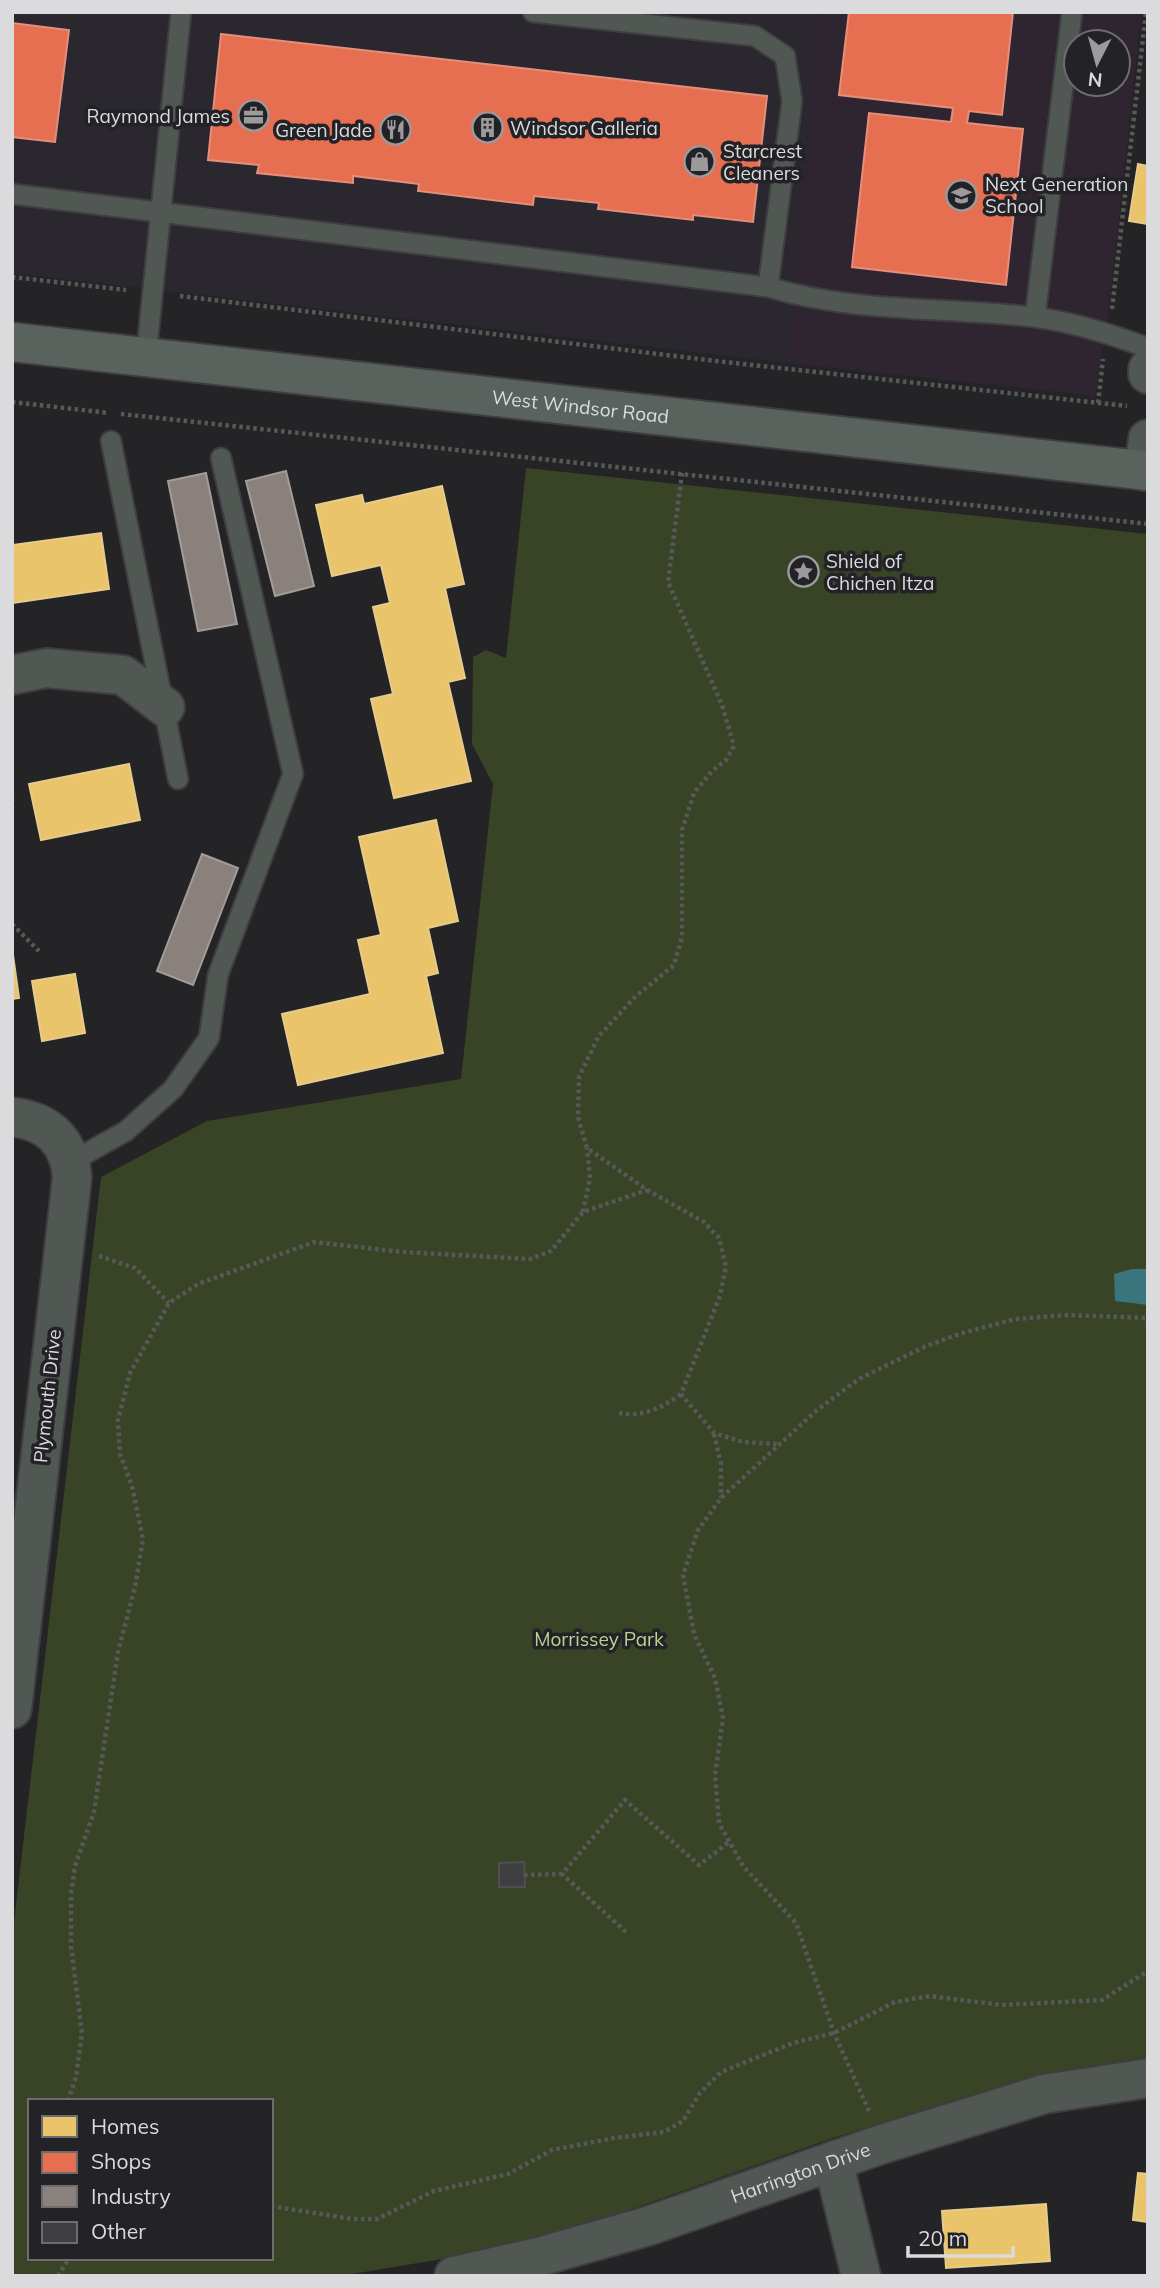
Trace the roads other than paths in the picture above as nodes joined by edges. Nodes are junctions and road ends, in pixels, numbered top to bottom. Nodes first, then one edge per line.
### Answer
1 (181, 12) edge
2 (533, 12) edge
3 (1072, 12) edge
4 (12, 194) edge
5 (160, 213) junction
6 (768, 287) junction
7 (1035, 317) junction
8 (12, 342) edge
9 (1148, 348) edge
10 (146, 358) junction
11 (1148, 369) edge
12 (1148, 374) edge
13 (111, 440) dead end
14 (221, 458) dead end
15 (1147, 460) edge
16 (12, 675) edge
17 (165, 707) junction
18 (178, 779) dead end
19 (12, 1117) edge
20 (71, 1162) junction
21 (12, 1709) edge
22 (1148, 2078) edge
23 (833, 2161) junction
24 (454, 2276) edge
25 (861, 2276) edge

1 - 5 lane
2 - 6 lane
3 - 7 lane
4 - 5 lane
5 - 6 lane
5 - 10 lane
6 - 7 lane
7 - 9 lane
8 - 10 main road, West Windsor Road
10 - 15 main road, West Windsor Road
11 - 12 street
13 - 17 lane
14 - 20 lane
16 - 17 street
17 - 18 lane
19 - 20 street
20 - 21 street, Plymouth Drive
22 - 23 street, Harrington Drive
23 - 24 street, Harrington Drive
23 - 25 street

